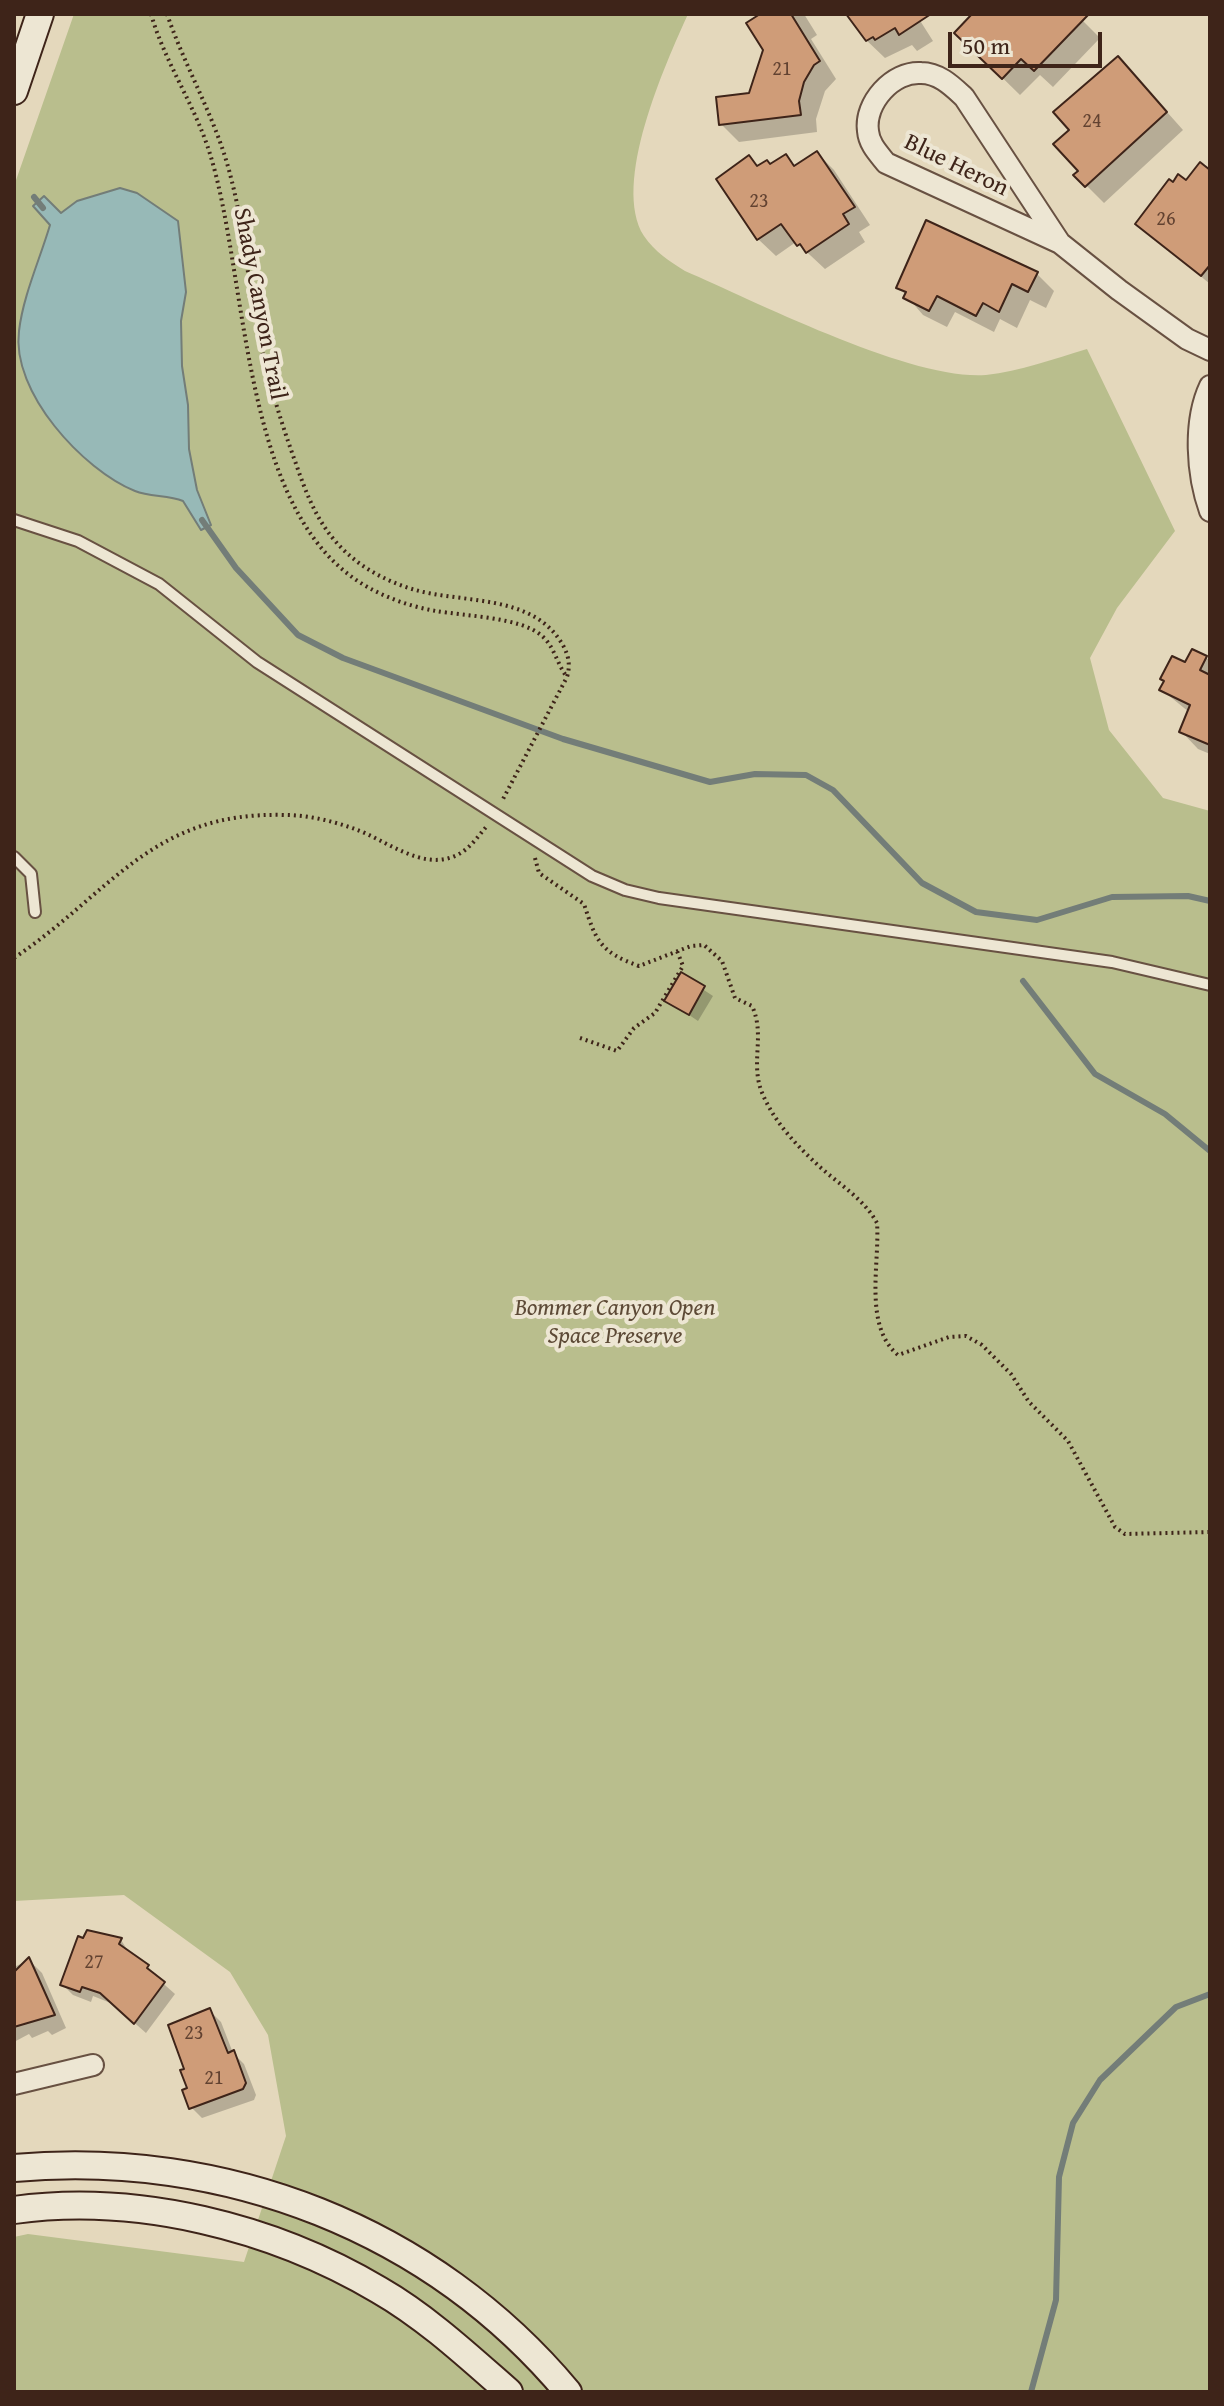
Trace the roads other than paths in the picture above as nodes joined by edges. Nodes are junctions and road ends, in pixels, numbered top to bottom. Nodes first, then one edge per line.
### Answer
1 (40, 14) edge
2 (14, 91) edge
3 (1060, 243) junction
4 (1210, 350) edge
5 (1210, 386) edge
6 (1210, 511) edge
7 (14, 520) edge
8 (14, 857) edge
9 (35, 912) dead end
10 (1210, 985) edge
11 (93, 2065) dead end
12 (14, 2084) edge
13 (14, 2168) edge
14 (14, 2210) edge
15 (509, 2392) edge
16 (568, 2392) edge

1 - 2 street
3 - 3 street, Blue Heron
3 - 4 street, Blue Heron
5 - 6 street
7 - 10 lane
8 - 9 lane
11 - 12 street
13 - 16 street
14 - 15 street

